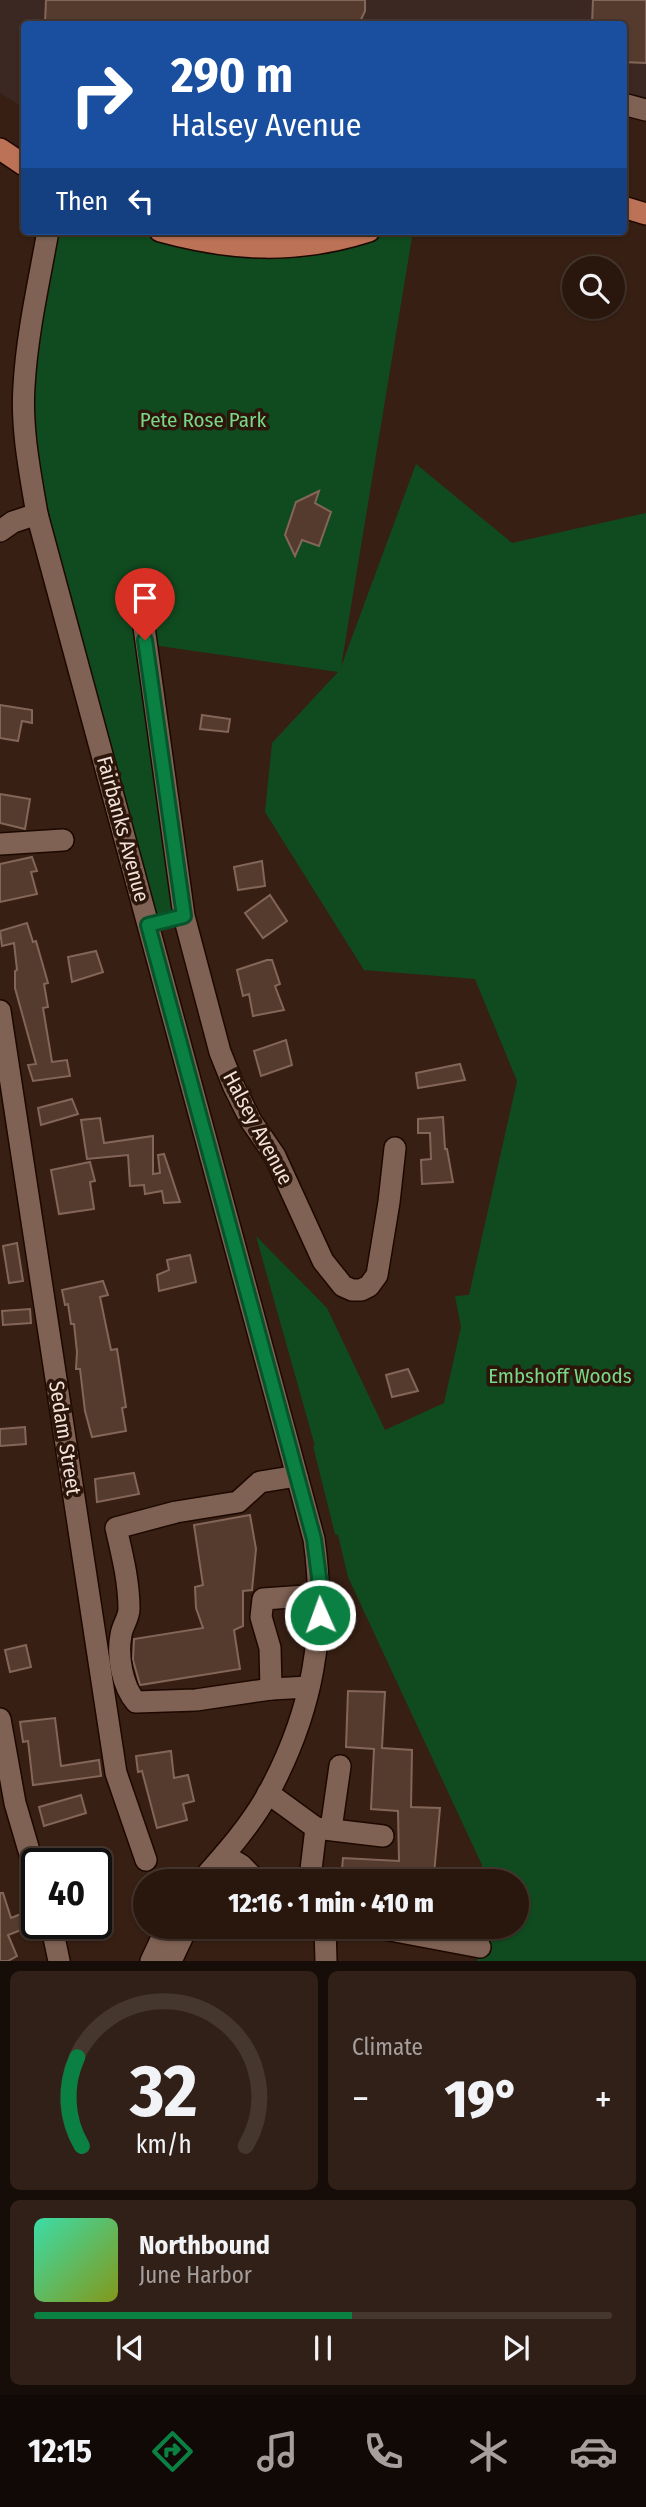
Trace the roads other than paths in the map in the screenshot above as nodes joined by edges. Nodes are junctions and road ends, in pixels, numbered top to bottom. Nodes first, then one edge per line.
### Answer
1 (627, 105) edge
2 (646, 110) edge
3 (0, 149) edge
4 (21, 163) edge
5 (627, 208) edge
6 (646, 214) edge
7 (47, 235) edge
8 (174, 235) edge
9 (352, 235) edge
10 (37, 514) junction
11 (0, 531) edge
12 (143, 620) dead end
13 (63, 840) dead end
14 (0, 844) edge
15 (184, 916) junction
16 (148, 925) junction
17 (0, 1011) edge
18 (395, 1147) dead end
19 (297, 1476) junction
20 (320, 1595) junction
21 (309, 1687) junction
22 (271, 1689) junction
23 (0, 1718) edge
24 (340, 1766) dead end
25 (268, 1793) junction
26 (324, 1828) junction
27 (383, 1836) dead end
28 (28, 1848) edge
29 (224, 1855) junction
30 (146, 1860) dead end
31 (212, 1869) edge
32 (219, 1869) edge
33 (245, 1869) edge
34 (313, 1869) edge
35 (54, 1939) edge
36 (161, 1939) edge
37 (181, 1939) edge
38 (325, 1939) edge
39 (438, 1939) edge
40 (481, 1947) dead end
41 (59, 1961) edge
42 (151, 1961) edge
43 (170, 1961) edge
44 (326, 1961) edge

1 - 2 street
3 - 4 main road
5 - 6 main road
7 - 10 street, Fairbanks Avenue
8 - 9 main road
10 - 11 street
10 - 16 street, Fairbanks Avenue
12 - 15 street, Halsey Avenue
13 - 14 street
15 - 16 street
15 - 18 street, Halsey Avenue
16 - 19 street, Fairbanks Avenue
17 - 30 street, Sedam Street
19 - 20 street, Fairbanks Avenue
19 - 22 street
20 - 21 street, Fairbanks Avenue
20 - 22 street
21 - 22 street
21 - 25 street, Fairbanks Avenue
23 - 28 street
24 - 26 street
25 - 26 street
25 - 29 street, Fairbanks Avenue
26 - 27 street
26 - 34 street
29 - 31 street, Fairbanks Avenue
29 - 32 street, Fairbanks Avenue
29 - 33 street
35 - 41 street
36 - 42 street
37 - 43 street
38 - 44 street
39 - 40 street

